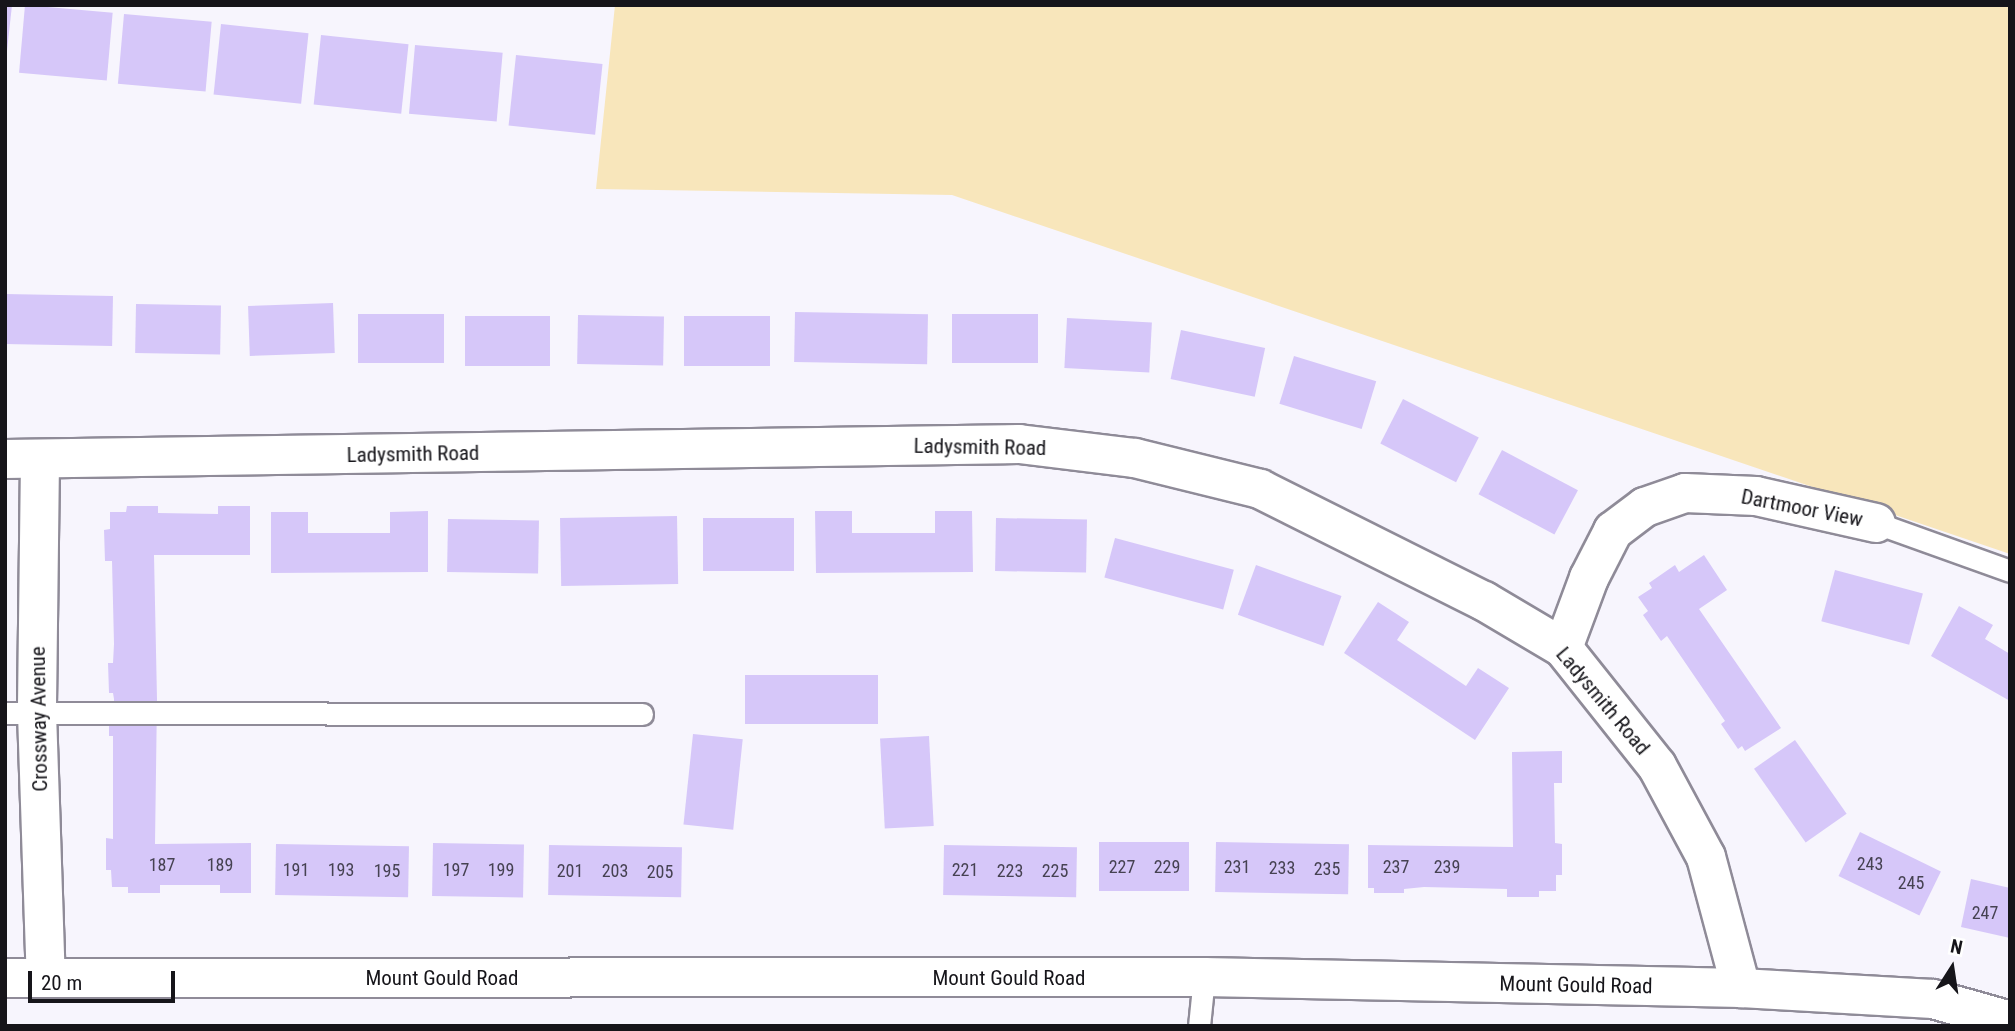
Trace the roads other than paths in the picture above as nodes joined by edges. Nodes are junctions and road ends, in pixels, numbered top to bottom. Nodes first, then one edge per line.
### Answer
1 (23, 459) edge
2 (1876, 523) joint
3 (2010, 571) edge
4 (1563, 648) junction
5 (21, 713) edge
6 (642, 714) dead end
7 (1204, 977) junction
8 (5, 978) edge
9 (46, 978) junction
10 (1741, 988) junction
11 (2010, 1021) edge
12 (1199, 1026) edge

1 - 4 street, Ladysmith Road
1 - 5 street, Crossway Avenue
2 - 3 lane
2 - 4 street, Dartmoor View
4 - 10 street, Ladysmith Road
5 - 6 lane
5 - 9 street, Crossway Avenue
7 - 9 street, Mount Gould Road
7 - 10 street, Mount Gould Road
7 - 12 lane
8 - 9 street, Mount Gould Road
10 - 11 street, Mount Gould Road

